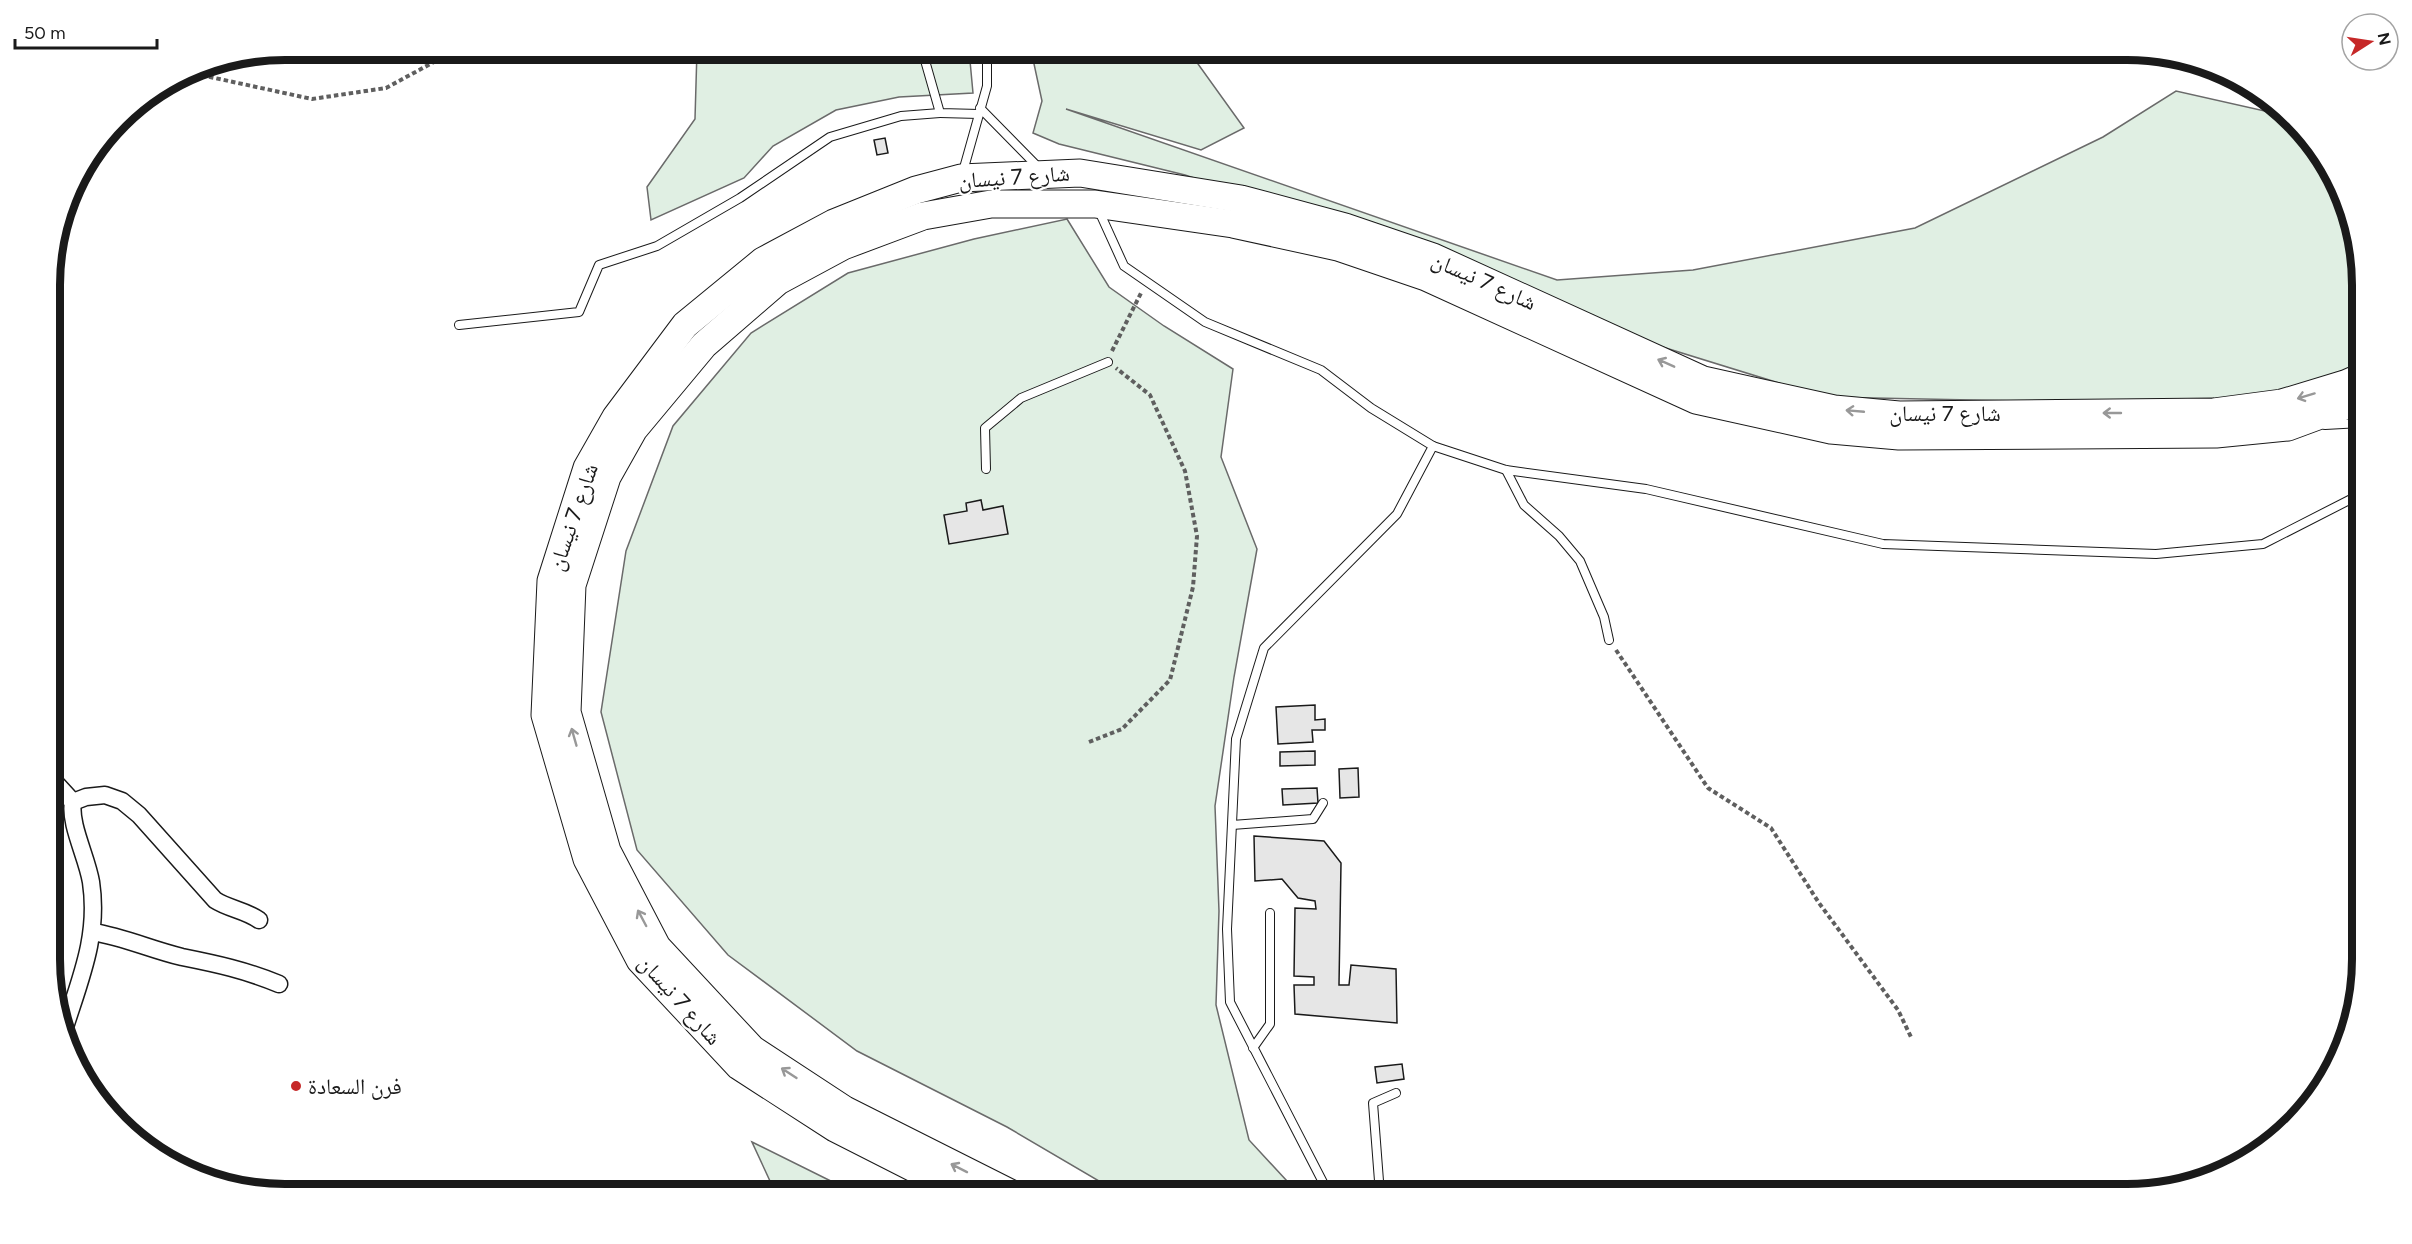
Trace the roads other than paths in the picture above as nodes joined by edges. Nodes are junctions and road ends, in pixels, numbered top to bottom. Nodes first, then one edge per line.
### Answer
1 (925, 60) edge
2 (987, 60) edge
3 (980, 111) junction
4 (940, 113) junction
5 (1045, 174) junction
6 (961, 178) junction
7 (1088, 188) junction
8 (459, 325) dead end
9 (1108, 362) road end
10 (2352, 381) edge
11 (2352, 403) edge
12 (2352, 423) edge
13 (2288, 427) junction
14 (1433, 446) junction
15 (986, 469) dead end
16 (1506, 470) junction
17 (2352, 499) edge
18 (1609, 640) road end
19 (60, 788) edge
20 (72, 802) junction
21 (1323, 803) dead end
22 (1232, 825) junction
23 (1270, 912) dead end
24 (259, 920) dead end
25 (93, 932) junction
26 (279, 984) dead end
27 (68, 1017) edge
28 (1253, 1048) junction
29 (1396, 1093) dead end
30 (945, 1184) edge
31 (992, 1184) edge
32 (1324, 1184) edge
33 (1379, 1184) edge

1 - 4 lane
2 - 3 lane
3 - 4 lane
3 - 5 lane
3 - 6 lane
4 - 8 lane
5 - 6 main road, شارع 7 نيسان
5 - 7 main road, شارع 7 نيسان
6 - 30 main road, شارع 7 نيسان
10 -> 7 main road, شارع 7 نيسان
7 - 13 main road, شارع 7 نيسان
7 - 14 lane
31 -> 7 main road, شارع 7 نيسان
9 - 15 lane
11 - 13 main road, شارع 7 نيسان
12 - 13 lane
14 - 16 lane
14 - 22 lane
16 - 17 lane
16 - 18 lane
19 - 20 street
20 - 24 street
20 - 25 street
21 - 22 lane
22 - 28 lane
23 - 28 lane
25 - 26 street
25 - 27 street
28 - 32 lane
29 - 33 lane

